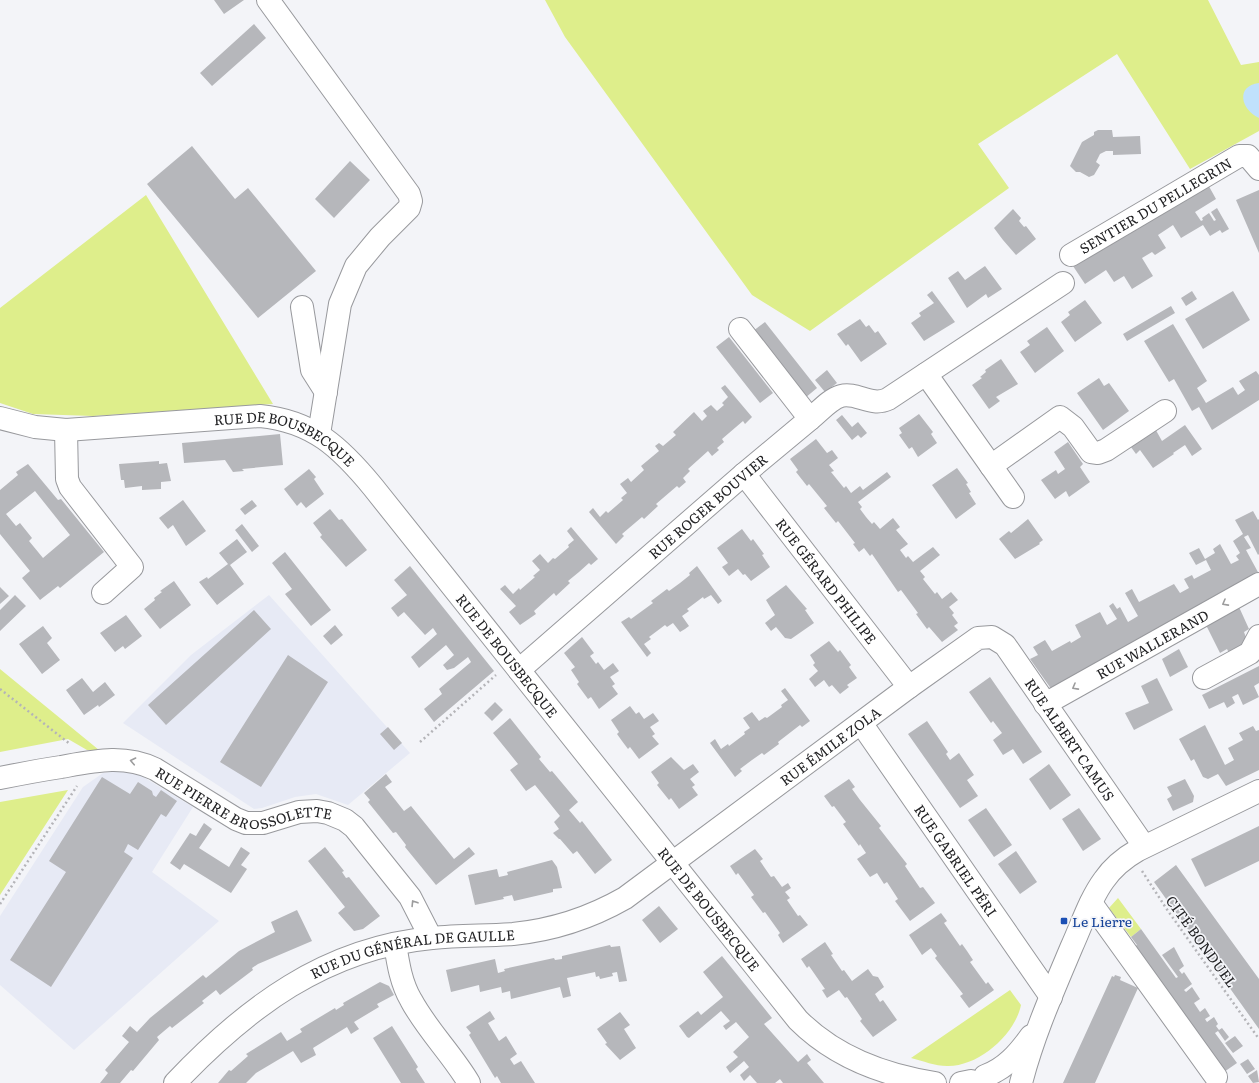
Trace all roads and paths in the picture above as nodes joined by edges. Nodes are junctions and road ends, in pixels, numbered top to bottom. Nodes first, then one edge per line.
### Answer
1 (268, 0) edge
2 (1259, 169) edge
3 (1071, 255) dead end
4 (1063, 283) dead end
5 (302, 307) dead end
6 (740, 330) dead end
7 (926, 374) junction
8 (326, 392) junction
9 (1165, 411) dead end
10 (0, 418) edge
11 (810, 419) junction
12 (66, 430) junction
13 (319, 434) junction
14 (991, 466) junction
15 (744, 474) junction
16 (1013, 497) dead end
17 (1258, 588) edge
18 (103, 592) dead end
19 (1259, 636) edge
20 (992, 637) joint
21 (515, 665) junction
22 (1204, 678) dead end
23 (909, 687) junction
24 (0, 689) edge
25 (1045, 704) junction
26 (861, 723) junction
27 (420, 742) dead end
28 (92, 761) junction
29 (0, 778) edge
30 (1259, 790) edge
31 (1138, 850) junction
32 (671, 862) junction
33 (1091, 903) junction
34 (0, 904) edge
35 (431, 938) junction
36 (394, 944) junction
37 (1051, 997) junction
38 (1042, 1018) junction
39 (1259, 1038) edge
40 (867, 1065) junction
41 (1216, 1077) dead end
42 (972, 1081) edge
43 (175, 1083) edge
44 (469, 1083) edge
45 (898, 1083) edge
46 (935, 1083) edge
47 (1007, 1083) edge
48 (1021, 1083) edge

1 - 8 street
2 - 3 street, SENTIER DU PELLEGRIN
4 - 7 street, RUE ROGER BOUVIER
5 - 8 street
6 - 11 street
7 - 11 street, RUE ROGER BOUVIER
7 - 14 street
8 - 13 street
9 - 14 street
10 - 12 street, RUE DE BOUSBECQUE
11 - 15 street, RUE ROGER BOUVIER
12 - 13 street, RUE DE BOUSBECQUE
12 - 18 street
13 - 21 street, RUE DE BOUSBECQUE
14 - 16 street
15 - 21 street, RUE ROGER BOUVIER
15 - 23 street, RUE GÉRARD PHILIPE
17 -> 25 street, RUE WALLERAND
19 - 22 street
20 - 23 street, RUE ÉMILE ZOLA
20 - 25 street, RUE ALBERT CAMUS
21 - 27 path
21 - 32 street, RUE DE BOUSBECQUE
23 - 26 street, RUE ÉMILE ZOLA
24 - 28 path
25 - 31 street, RUE ALBERT CAMUS
26 - 32 street, RUE ÉMILE ZOLA
26 - 37 street, RUE GABRIEL PÉRI
28 - 29 street, RUE PIERRE BROSSOLETTE
28 - 34 path
35 -> 28 street, RUE PIERRE BROSSOLETTE
30 - 31 street
31 - 33 street
31 - 39 path, CITÉ BONDUEL
32 - 35 street, RUE DU GÉNÉRAL DE GAULLE
32 - 40 street, RUE DE BOUSBECQUE
33 - 37 street
33 - 41 street
35 - 36 street, RUE DU GÉNÉRAL DE GAULLE
36 - 43 street, RUE DU GÉNÉRAL DE GAULLE
36 - 44 street
37 - 38 street
38 - 42 street
38 - 48 street
40 - 45 street, RUE DE BOUSBECQUE
40 - 46 street, RUE DE BOUSBECQUE
42 - 47 street

